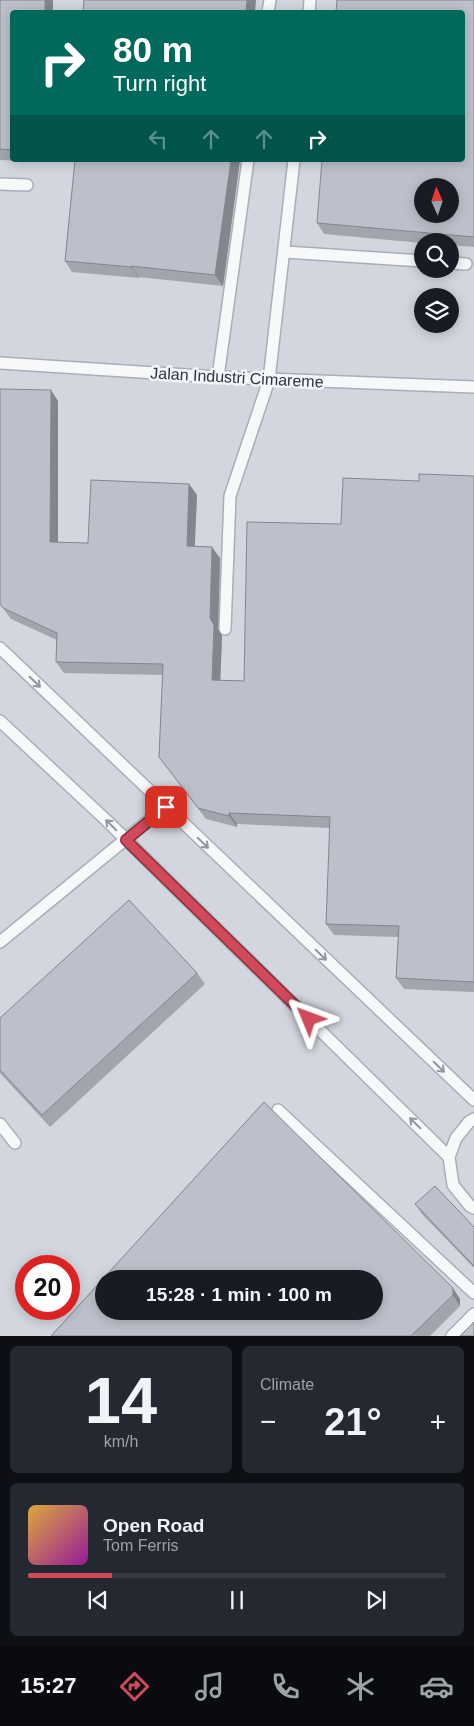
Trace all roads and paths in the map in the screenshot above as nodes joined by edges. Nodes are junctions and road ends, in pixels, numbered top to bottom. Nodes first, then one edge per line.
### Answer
1 (248, 162) edge
2 (294, 162) edge
3 (0, 184) edge
4 (28, 185) dead end
5 (284, 252) junction
6 (414, 260) edge
7 (459, 264) edge
8 (466, 264) dead end
9 (0, 363) edge
10 (218, 377) junction
11 (269, 380) junction
12 (474, 387) edge
13 (224, 629) dead end
14 (0, 648) edge
15 (0, 721) edge
16 (166, 807) junction
17 (126, 840) junction
18 (0, 942) edge
19 (474, 1100) edge
20 (278, 1110) dead end
21 (474, 1119) edge
22 (0, 1124) edge
23 (15, 1143) dead end
24 (449, 1157) junction
25 (474, 1208) edge
26 (474, 1293) edge
27 (474, 1314) edge
28 (452, 1336) edge

1 - 10 lane
2 - 5 lane
3 - 4 lane
5 - 6 lane
5 - 11 lane
7 - 8 lane
9 - 10 lane, Jalan Industri Cimareme
10 - 11 lane, Jalan Industri Cimareme
11 - 12 lane, Jalan Industri Cimareme
11 - 13 lane
14 -> 16 lane
17 -> 15 lane
16 - 17 lane
16 -> 19 lane
17 - 18 lane
24 -> 17 lane
20 - 26 lane
21 - 24 lane
22 - 23 lane
24 - 25 lane
27 - 28 lane

